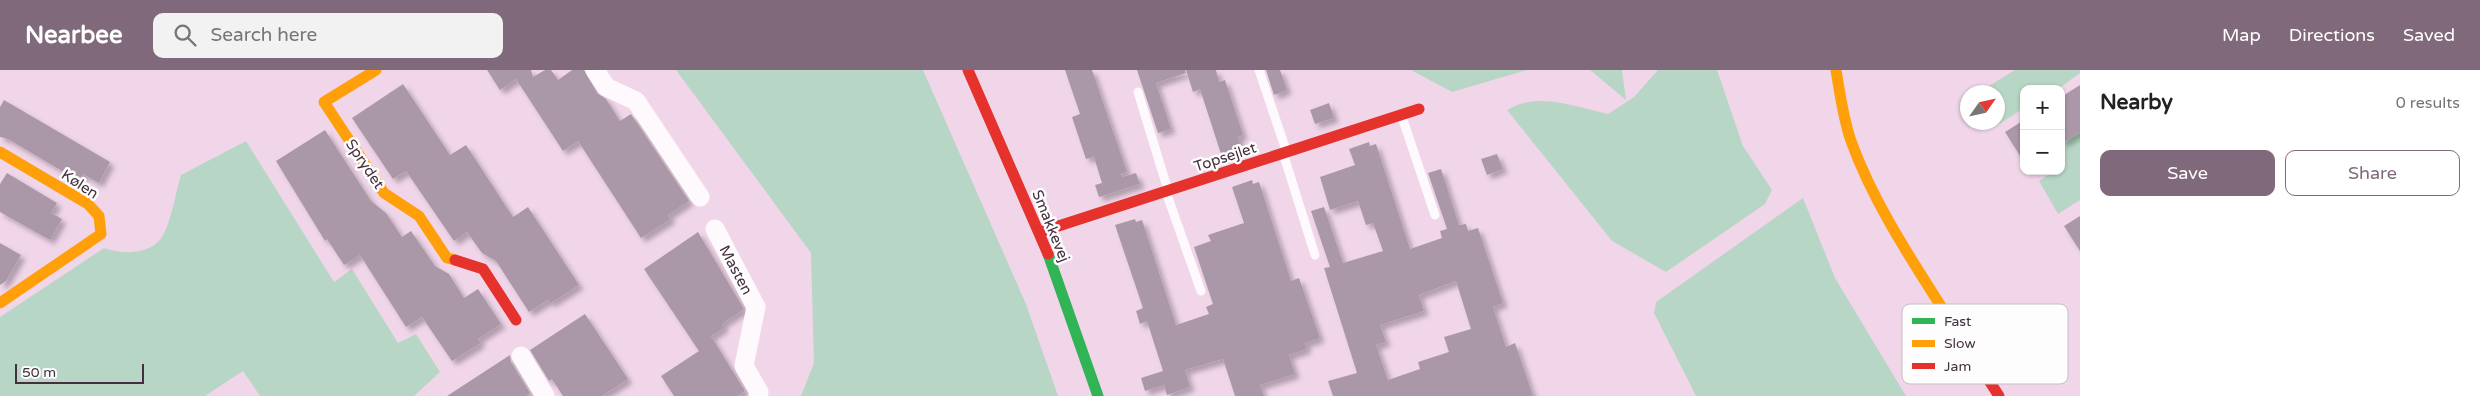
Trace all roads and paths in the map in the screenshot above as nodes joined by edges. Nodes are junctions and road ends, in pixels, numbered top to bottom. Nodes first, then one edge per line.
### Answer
1 (376, 70) edge
2 (595, 70) edge
3 (968, 70) edge
4 (1259, 70) edge
5 (1836, 70) edge
6 (1138, 92) dead end
7 (1419, 109) dead end
8 (1401, 114) junction
9 (0, 152) edge
10 (1285, 153) junction
11 (1167, 192) junction
12 (700, 197) dead end
13 (1434, 215) dead end
14 (715, 229) dead end
15 (1040, 232) junction
16 (1315, 254) dead end
17 (1200, 290) dead end
18 (0, 303) edge
19 (1941, 304) edge
20 (516, 320) dead end
21 (521, 356) dead end
22 (1991, 384) edge
23 (545, 396) edge
24 (758, 396) edge
25 (1098, 396) edge
26 (1999, 396) edge

1 - 20 street, Sprydet
2 - 12 street
3 - 15 street, Smakkevej
4 - 10 lane
5 - 19 street
6 - 11 lane
7 - 8 street, Topsejlet
8 - 10 street, Topsejlet
8 - 13 lane
9 - 18 street, Kølen
10 - 11 street, Topsejlet
10 - 16 lane
11 - 15 street, Topsejlet
11 - 17 lane
14 - 24 street, Masten
15 - 25 street, Smakkevej
21 - 23 street
22 - 26 street

